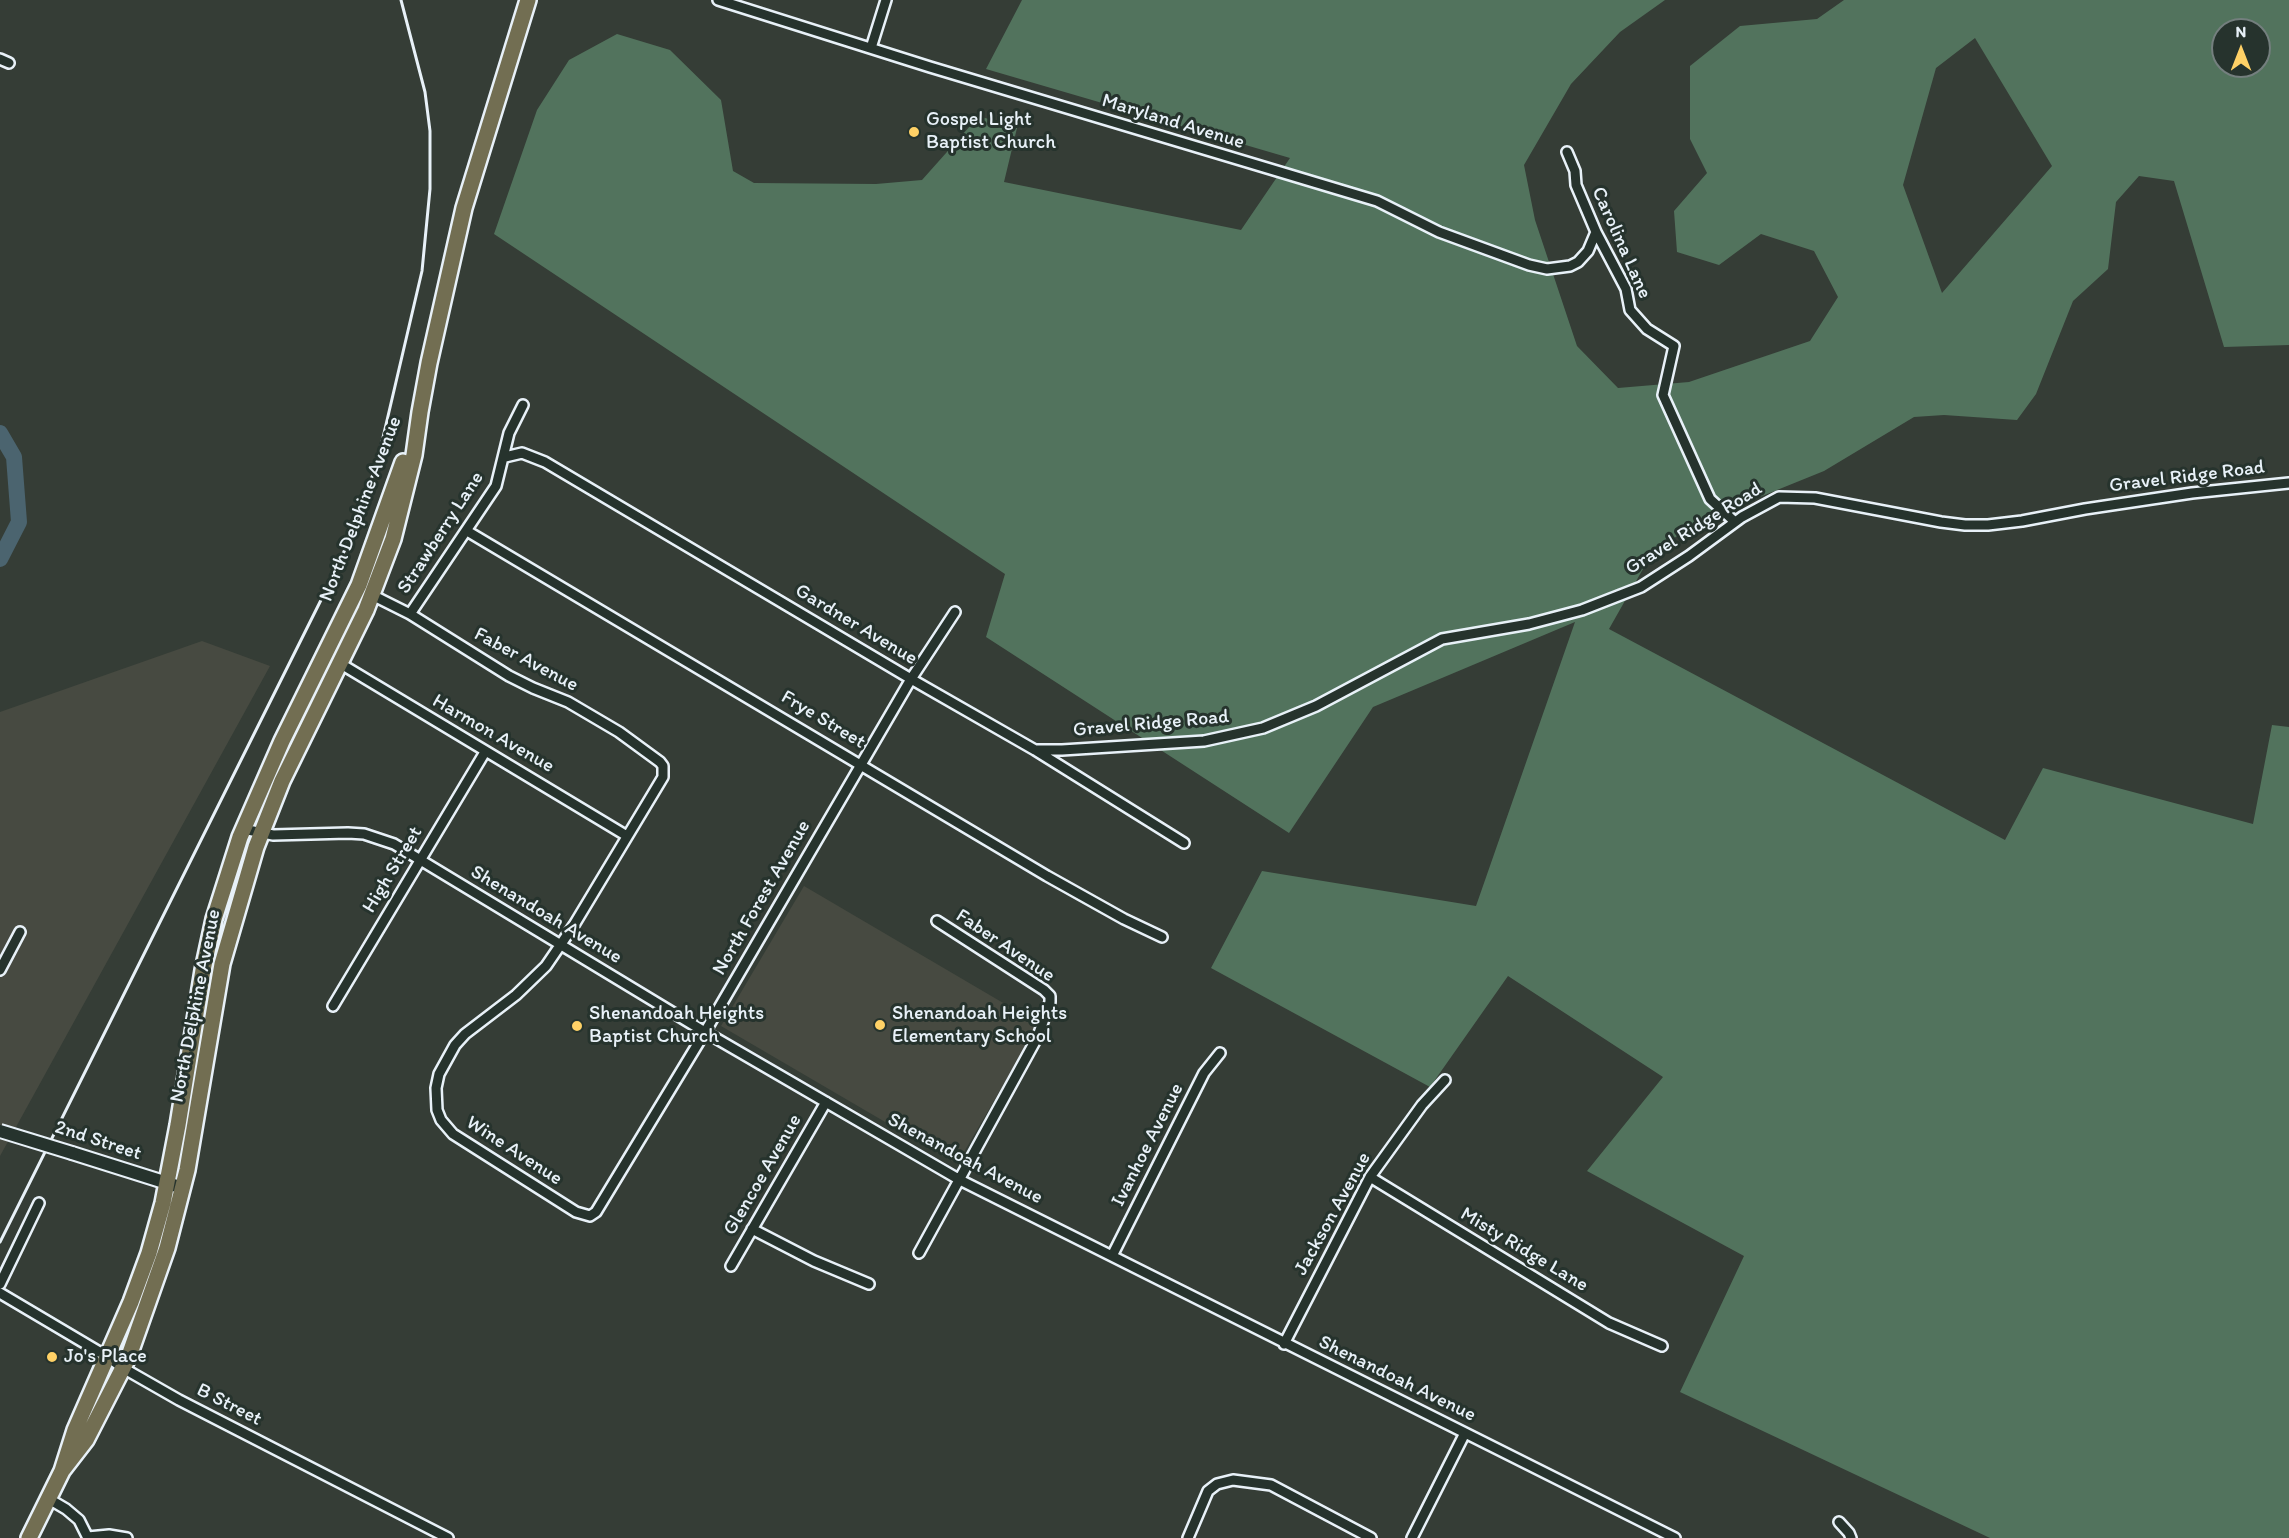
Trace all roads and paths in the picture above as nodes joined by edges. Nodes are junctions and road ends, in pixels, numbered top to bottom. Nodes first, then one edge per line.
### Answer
1 (528, 0) edge
2 (718, 0) edge
3 (886, 0) edge
4 (871, 48) junction
5 (1567, 153) dead end
6 (1596, 232) junction
7 (523, 405) dead end
8 (420, 412) junction
9 (505, 457) junction
10 (2289, 483) edge
11 (1735, 522) junction
12 (467, 531) junction
13 (358, 585) junction
14 (371, 595) junction
15 (955, 612) dead end
16 (410, 614) junction
17 (341, 664) junction
18 (911, 679) junction
19 (1035, 750) junction
20 (485, 752) junction
21 (861, 764) junction
22 (243, 829) junction
23 (261, 833) junction
24 (627, 836) junction
25 (1184, 843) dead end
26 (420, 860) junction
27 (937, 921) dead end
28 (20, 932) dead end
29 (1162, 937) dead end
30 (561, 944) junction
31 (0, 970) edge
32 (333, 1006) dead end
33 (705, 1032) junction
34 (1220, 1053) dead end
35 (1445, 1080) dead end
36 (826, 1102) junction
37 (0, 1131) edge
38 (1370, 1177) junction
39 (960, 1179) junction
40 (167, 1183) junction
41 (183, 1188) junction
42 (39, 1203) dead end
43 (601, 1203) joint
44 (752, 1229) junction
45 (919, 1253) dead end
46 (1112, 1256) junction
47 (731, 1266) dead end
48 (0, 1284) edge
49 (869, 1284) dead end
50 (0, 1293) edge
51 (1284, 1344) junction
52 (1662, 1346) dead end
53 (108, 1357) junction
54 (123, 1368) junction
55 (1465, 1432) junction
56 (62, 1471) junction
57 (48, 1499) junction
58 (1839, 1522) dead end
59 (29, 1538) edge
60 (88, 1538) edge
61 (127, 1538) edge
62 (448, 1538) edge
63 (1188, 1538) edge
64 (1371, 1538) edge
65 (1412, 1538) edge
66 (1675, 1538) edge
67 (1851, 1538) edge

1 - 8 main road, North Delphine Avenue
2 - 4 street, Maryland Avenue
3 - 4 street
4 - 6 street, Maryland Avenue
5 - 6 street, Carolina Lane
6 - 11 street, Carolina Lane
7 - 9 street, Strawberry Lane
8 - 13 main road, North Delphine Avenue
8 - 14 main road, North Delphine Avenue
9 - 12 street, Strawberry Lane
9 - 18 street, Gardner Avenue
10 - 11 street, Gravel Ridge Road
11 - 19 street, Gravel Ridge Road
12 - 16 street, Strawberry Lane
12 - 21 street, Frye Street
13 - 14 street, Faber Avenue
13 - 22 main road, North Delphine Avenue
14 - 16 street, Faber Avenue
14 - 17 main road, North Delphine Avenue
15 - 18 street, North Forest Avenue
16 - 24 street, Faber Avenue
17 - 20 street, Harmon Avenue
17 - 23 main road, North Delphine Avenue
18 - 19 street, Gardner Avenue
18 - 21 street, North Forest Avenue
19 - 25 street, Gardner Avenue
20 - 24 street, Harmon Avenue
20 - 26 street, High Street
21 - 29 street, Frye Street
21 - 33 street, North Forest Avenue
22 - 23 street, Shenandoah Avenue
22 - 40 main road, North Delphine Avenue
23 - 26 street, Shenandoah Avenue
23 - 41 main road, North Delphine Avenue
24 - 30 street
26 - 30 street, Shenandoah Avenue
26 - 32 street, High Street
27 - 39 street, Faber Avenue
28 - 31 street
30 - 33 street, Shenandoah Avenue
30 - 43 street, Wine Avenue
33 - 36 street, Shenandoah Avenue
33 - 43 street, North Forest Avenue
34 - 46 street, Ivanhoe Avenue
35 - 38 street, Jackson Avenue
36 - 39 street, Shenandoah Avenue
36 - 44 street, Glencoe Avenue
37 - 40 street, 2nd Street, bridge
38 - 51 street, Jackson Avenue
38 - 52 street, Misty Ridge Lane
39 - 45 street
39 - 46 street, Shenandoah Avenue
40 - 41 street, 2nd Street
40 - 53 main road, North Delphine Avenue
41 - 54 main road, North Delphine Avenue
42 - 48 street
44 - 47 street, Glencoe Avenue
44 - 49 street
46 - 51 street, Shenandoah Avenue
50 - 53 street, B Street
51 - 55 street, Shenandoah Avenue
53 - 54 street, B Street
53 - 56 main road, North Delphine Avenue
54 - 56 main road, North Delphine Avenue
54 - 62 street, B Street
55 - 65 street
55 - 66 street, Shenandoah Avenue
56 - 57 main road, North Delphine Avenue
57 - 59 main road, North Delphine Avenue
57 - 60 street
58 - 67 street
60 - 61 street
63 - 64 street

